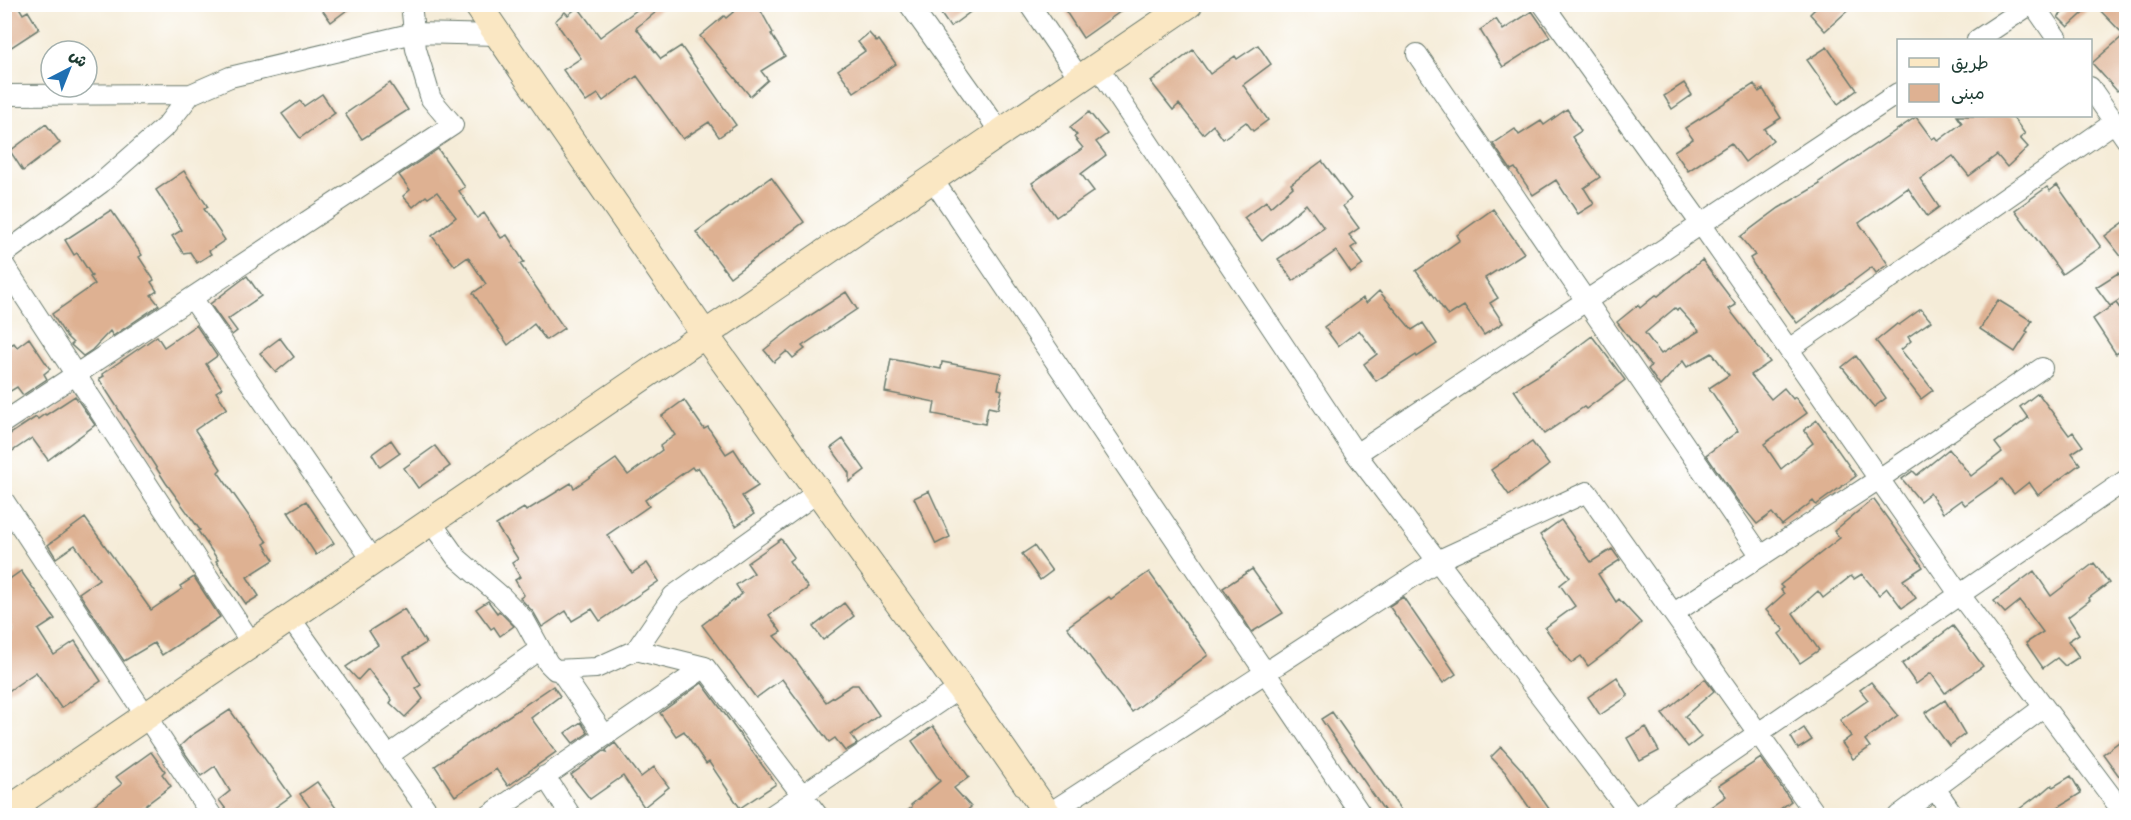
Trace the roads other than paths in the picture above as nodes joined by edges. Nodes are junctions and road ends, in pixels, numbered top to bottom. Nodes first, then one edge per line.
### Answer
1 (411, 4) edge
2 (477, 4) edge
3 (909, 4) edge
4 (1029, 4) edge
5 (1190, 4) edge
6 (1543, 4) edge
7 (2032, 4) edge
8 (414, 33) junction
9 (498, 35) junction
10 (1979, 39) edge
11 (2057, 39) edge
12 (1417, 54) dead end
13 (1089, 73) junction
14 (2092, 88) edge
15 (190, 94) junction
16 (1897, 94) edge
17 (4, 95) edge
18 (2115, 122) junction
19 (1001, 133) junction
20 (2127, 139) edge
21 (933, 180) junction
22 (1701, 224) junction
23 (4, 255) edge
24 (4, 265) edge
25 (192, 298) junction
26 (1586, 301) junction
27 (705, 335) junction
28 (1789, 349) junction
29 (2042, 368) dead end
30 (77, 374) junction
31 (4, 423) edge
32 (1356, 454) junction
33 (1879, 479) junction
34 (2127, 480) edge
35 (818, 492) junction
36 (4, 501) edge
37 (431, 522) junction
38 (1761, 556) junction
39 (373, 561) junction
40 (1437, 561) junction
41 (1960, 594) junction
42 (1674, 614) junction
43 (290, 618) junction
44 (252, 644) junction
45 (540, 649) junction
46 (636, 650) junction
47 (705, 667) junction
48 (560, 670) junction
49 (1266, 672) junction
50 (960, 688) junction
51 (2044, 707) junction
52 (147, 716) junction
53 (1759, 732) junction
54 (604, 736) junction
55 (389, 755) junction
56 (545, 776) junction
57 (1935, 788) junction
58 (417, 794) junction
59 (803, 794) junction
60 (4, 813) edge
61 (1048, 815) edge
62 (212, 816) edge
63 (418, 816) edge
64 (431, 816) edge
65 (488, 816) edge
66 (571, 816) edge
67 (771, 816) edge
68 (818, 816) edge
69 (1362, 816) edge
70 (1632, 816) edge
71 (1638, 816) edge
72 (1817, 816) edge
73 (1898, 816) edge
74 (1954, 816) edge
75 (2126, 816) edge

1 - 8 street
2 - 9 street
3 - 19 street
4 - 13 street
5 - 13 street
6 - 22 street
7 - 10 street
7 - 11 street
8 - 9 street
8 - 15 street
8 - 25 street
9 - 27 street
12 - 26 street
13 - 19 street
13 - 32 street
14 - 18 street
15 - 17 street
15 - 23 street
16 - 22 street
18 - 20 street
18 - 28 street
19 - 21 street
21 - 27 street
21 - 49 street
22 - 26 street
22 - 28 street
24 - 30 street
25 - 30 street
25 - 39 street
26 - 32 street
26 - 38 street
27 - 35 street
27 - 37 street
28 - 33 street
29 - 33 street
30 - 31 street
30 - 44 street
32 - 40 street
33 - 38 street
33 - 41 street
34 - 41 street
35 - 46 street
35 - 50 street
36 - 52 street
37 - 39 street
37 - 45 street
38 - 42 street
39 - 43 street
40 - 42 street
40 - 49 street
40 - 70 street
41 - 51 street
41 - 53 street
42 - 53 street
43 - 44 street
43 - 55 street
44 - 52 street
45 - 48 street
45 - 55 street
46 - 47 street
46 - 48 street
47 - 54 street
47 - 59 street
48 - 54 street
49 - 61 street
49 - 69 street
50 - 59 street
50 - 61 street
51 - 57 street
51 - 75 street
52 - 60 street
52 - 62 street
53 - 71 street
53 - 72 street
54 - 56 street
55 - 58 street
56 - 65 street
56 - 66 street
57 - 73 street
57 - 74 street
58 - 63 street
58 - 64 street
59 - 67 street
59 - 68 street

